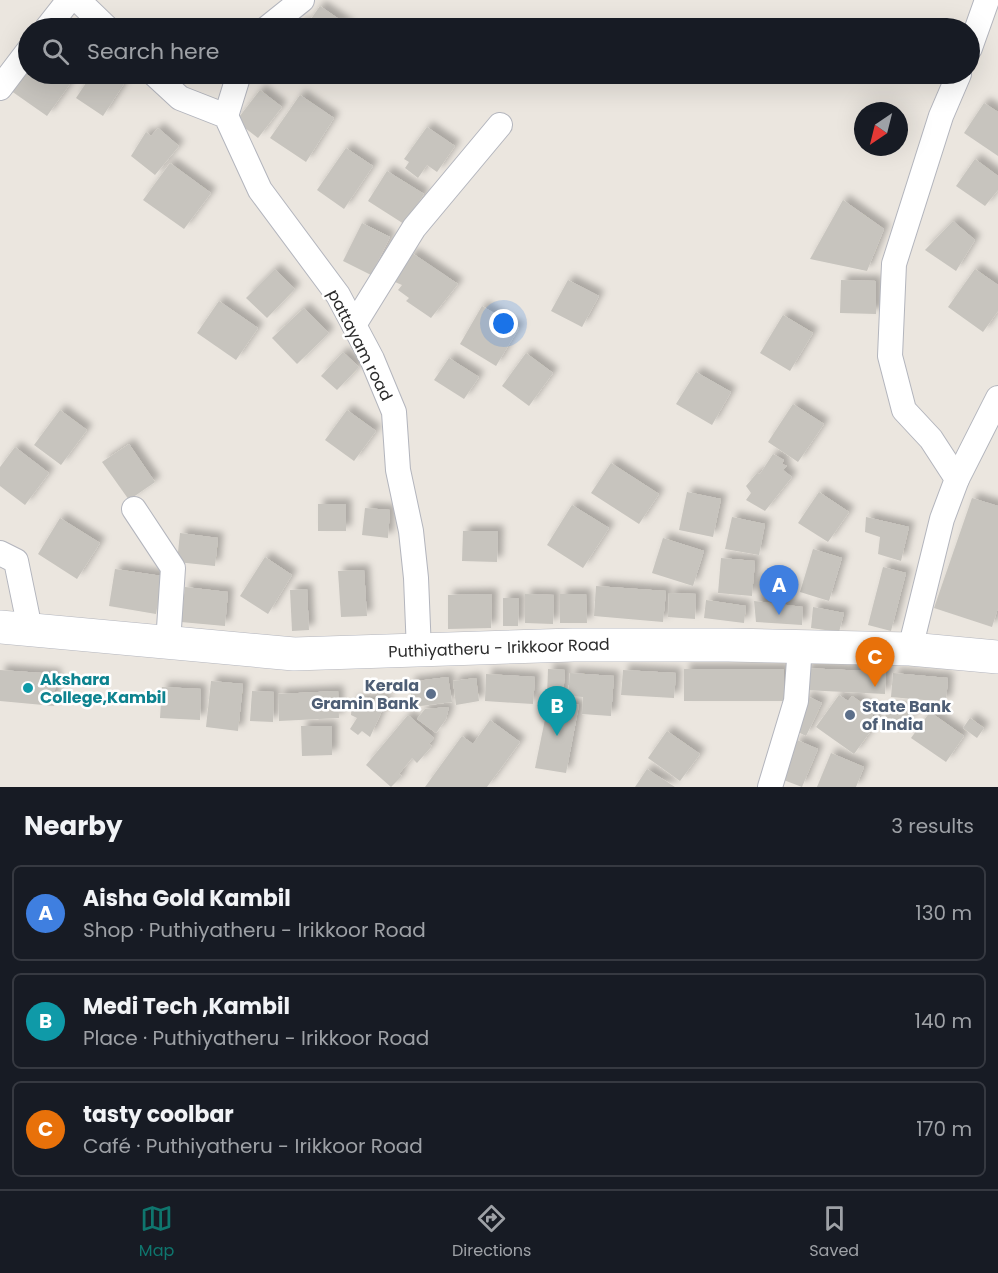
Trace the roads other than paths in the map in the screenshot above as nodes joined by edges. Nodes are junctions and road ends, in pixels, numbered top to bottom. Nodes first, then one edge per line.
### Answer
1 (69, 0) edge
2 (78, 0) edge
3 (302, 0) edge
4 (987, 0) edge
5 (55, 18) edge
6 (97, 18) edge
7 (280, 18) edge
8 (980, 19) edge
9 (18, 64) edge
10 (165, 84) edge
11 (236, 84) edge
12 (955, 84) edge
13 (0, 88) edge
14 (226, 116) junction
15 (500, 125) dead end
16 (354, 325) junction
17 (998, 398) edge
18 (957, 478) junction
19 (134, 509) dead end
20 (0, 553) edge
21 (15, 628) edge
22 (914, 638) junction
23 (168, 643) junction
24 (800, 646) junction
25 (419, 651) junction
26 (998, 657) edge
27 (770, 787) edge

1 - 5 street
2 - 6 street
3 - 7 street
4 - 8 street
9 - 13 street
10 - 14 street
11 - 14 street
12 - 18 street
14 - 16 street, pattayam road
15 - 16 street
16 - 25 street, pattayam road
17 - 18 street
18 - 22 street
19 - 23 street
20 - 21 street
21 - 23 main road, Puthiyatheru - Irikkoor Road
22 - 24 main road, Puthiyatheru - Irikkoor Road
22 - 26 main road, Puthiyatheru - Irikkoor Road
23 - 25 main road, Puthiyatheru - Irikkoor Road
24 - 25 main road, Puthiyatheru - Irikkoor Road
24 - 27 street

